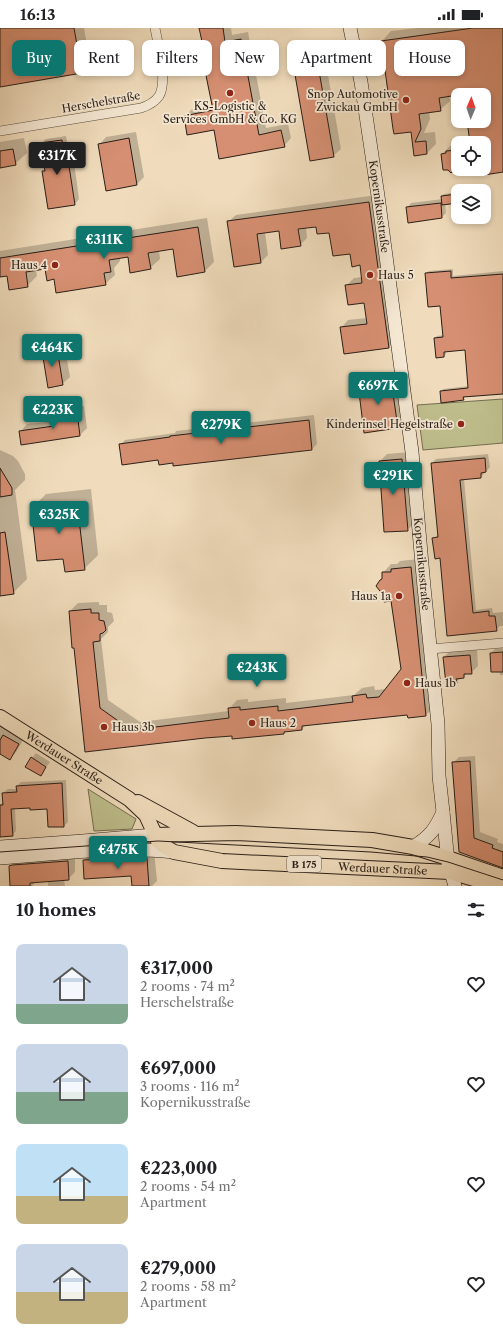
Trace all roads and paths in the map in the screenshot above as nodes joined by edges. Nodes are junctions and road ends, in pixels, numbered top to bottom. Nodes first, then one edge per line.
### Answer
1 (155, 28) edge
2 (350, 28) edge
3 (0, 131) edge
4 (503, 643) edge
5 (430, 649) junction
6 (0, 717) edge
7 (129, 799) junction
8 (442, 812) junction
9 (196, 833) junction
10 (154, 834) junction
11 (0, 847) edge
12 (413, 847) junction
13 (174, 852) junction
14 (0, 858) edge
15 (448, 858) junction
16 (450, 872) junction
17 (503, 877) edge
18 (455, 886) edge
19 (498, 886) edge

1 - 3 street, Herschelstraße
2 - 5 street, Kopernikusstraße
4 - 5 street
5 - 8 street, Kopernikusstraße
6 - 7 main road, Werdauer Straße / B 175
7 - 9 main road, Werdauer Straße / B 175
7 - 10 main road, Werdauer Straße / B 175
8 - 12 street
8 - 15 street, Kopernikusstraße
9 - 10 main road, Werdauer Straße / B 175
9 - 12 main road, Werdauer Straße / B 175
10 - 11 street
10 - 13 main road, Werdauer Straße / B 175
12 - 15 main road, Werdauer Straße / B 175
13 - 14 street
13 - 16 main road, Werdauer Straße / B 175
15 - 16 street, Kopernikusstraße
15 - 17 main road, Werdauer Straße / B 175
16 - 18 street, Kopernikusstraße
16 - 19 main road, Werdauer Straße / B 175

